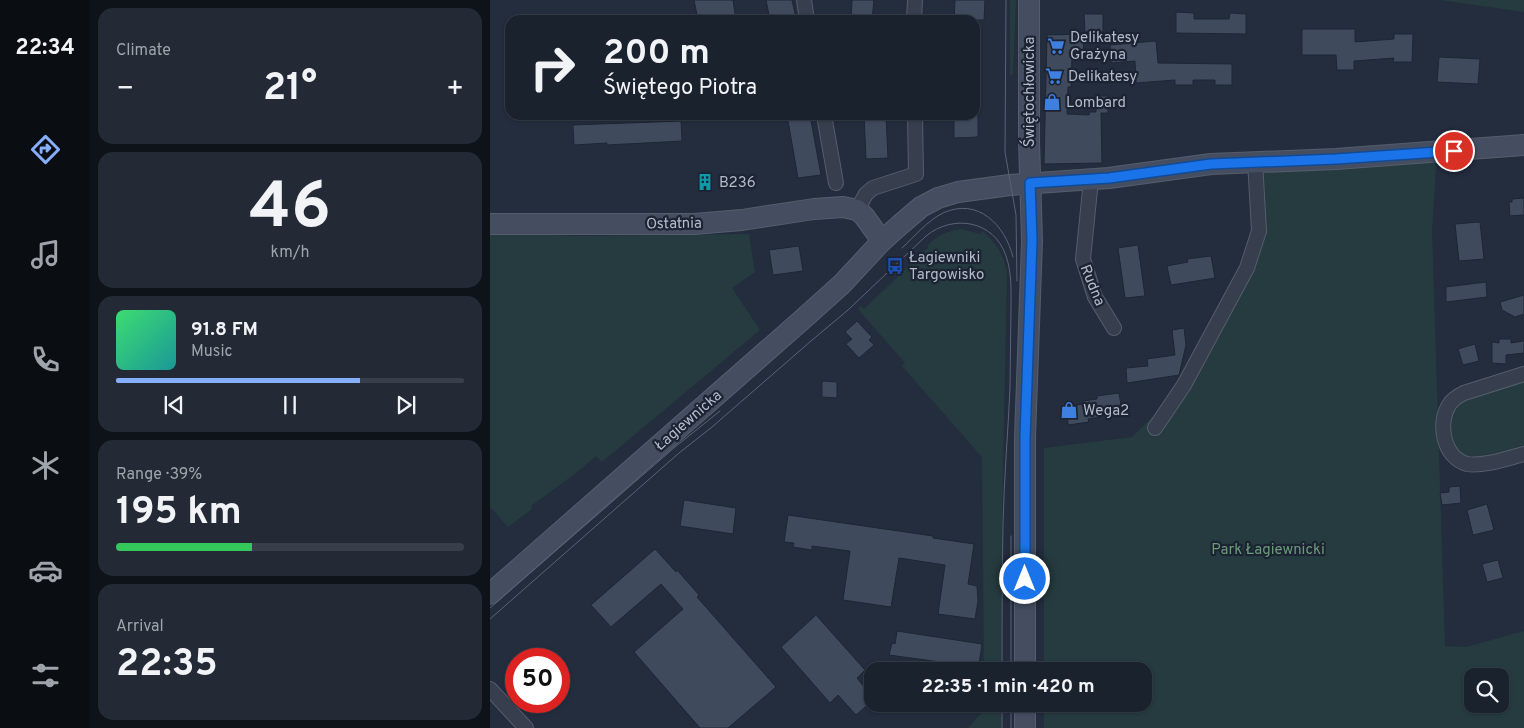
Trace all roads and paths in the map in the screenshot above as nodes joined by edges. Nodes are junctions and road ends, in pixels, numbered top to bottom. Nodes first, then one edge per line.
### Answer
1 (804, 0) edge
2 (915, 0) edge
3 (1029, 0) edge
4 (806, 15) edge
5 (914, 15) edge
6 (825, 120) edge
7 (915, 120) edge
8 (1524, 145) edge
9 (1255, 161) junction
10 (1091, 180) junction
11 (1030, 183) junction
12 (836, 184) dead end
13 (857, 210) junction
14 (490, 224) edge
15 (882, 241) junction
16 (1114, 328) dead end
17 (1524, 374) edge
18 (1155, 428) dead end
19 (1524, 454) edge
20 (490, 594) edge
21 (1025, 662) edge
22 (490, 689) edge
23 (1025, 712) edge
24 (526, 728) edge
25 (1025, 728) edge

1 - 4 street
2 - 5 street
3 - 11 street, Świętochłowicka
6 - 12 street
7 - 13 street
8 - 9 street
9 - 10 street
9 - 18 street
10 - 11 street
10 - 16 street, Rudna
11 - 15 street
11 - 21 street, Świętochłowicka
13 - 14 street, Ostatnia
13 - 15 street
15 - 20 street, Łagiewnicka
17 - 19 street
22 - 24 street
23 - 25 street

